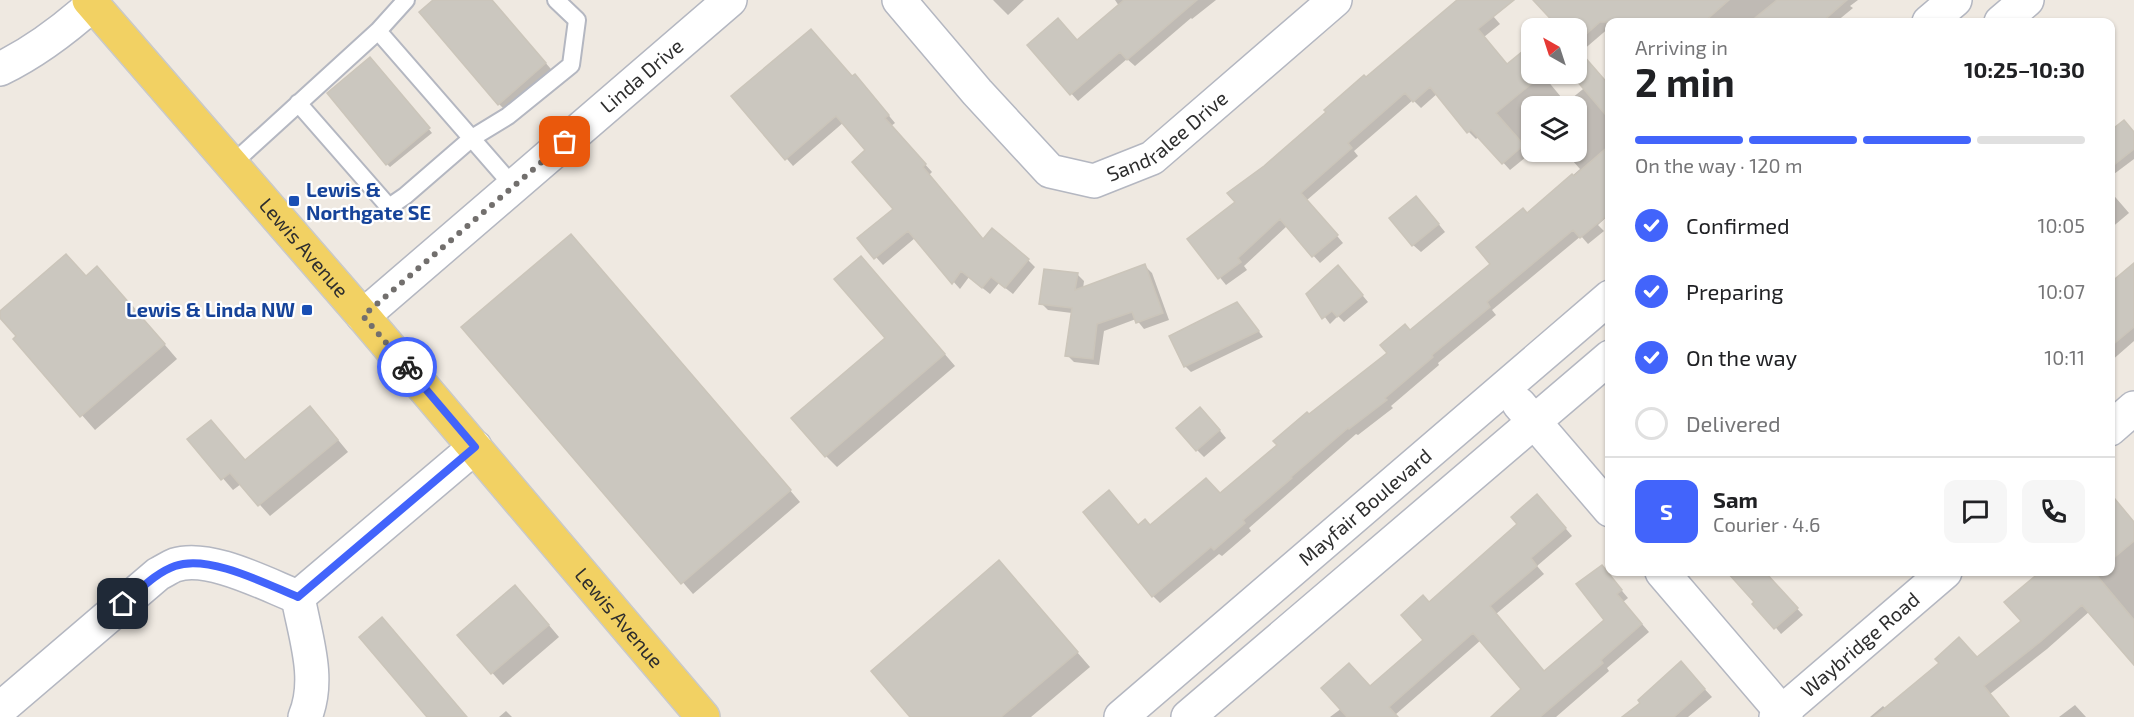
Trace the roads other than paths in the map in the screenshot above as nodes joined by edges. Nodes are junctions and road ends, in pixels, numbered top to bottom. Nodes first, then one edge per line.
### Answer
1 (406, 0) edge
2 (556, 0) edge
3 (730, 0) edge
4 (899, 0) edge
5 (1335, 0) edge
6 (1955, 0) edge
7 (2027, 0) edge
8 (91, 2) edge
9 (1934, 18) edge
10 (2006, 18) edge
11 (378, 31) junction
12 (0, 69) edge
13 (298, 103) junction
14 (472, 138) junction
15 (232, 164) junction
16 (514, 187) junction
17 (1605, 301) edge
18 (363, 316) junction
19 (1605, 361) edge
20 (1505, 387) junction
21 (2134, 408) edge
22 (1534, 421) junction
23 (2115, 425) edge
24 (475, 447) junction
25 (1605, 504) edge
26 (1665, 576) edge
27 (1940, 576) edge
28 (298, 597) junction
29 (0, 709) edge
30 (694, 714) edge
31 (1781, 715) edge
32 (305, 717) edge
33 (1121, 717) edge
34 (1188, 717) edge

1 - 11 lane
2 - 14 lane
3 - 16 street, Linda Drive
4 - 5 street, Sandralee Drive
6 - 9 street
7 - 10 street
8 - 12 street
8 - 15 main road, Lewis Avenue
11 - 13 lane
11 - 14 lane
13 - 14 lane
13 - 15 lane
14 - 16 lane
15 - 18 main road, Lewis Avenue
16 - 18 street, Linda Drive
17 - 20 street, Mayfair Boulevard
18 - 24 main road, Lewis Avenue
19 - 22 street
20 - 22 street
20 - 33 street, Mayfair Boulevard
21 - 23 street
22 - 25 street
22 - 34 street
24 - 28 street
24 - 30 main road, Lewis Avenue
26 - 31 street
27 - 31 street, Waybridge Road
28 - 29 street
28 - 32 street

